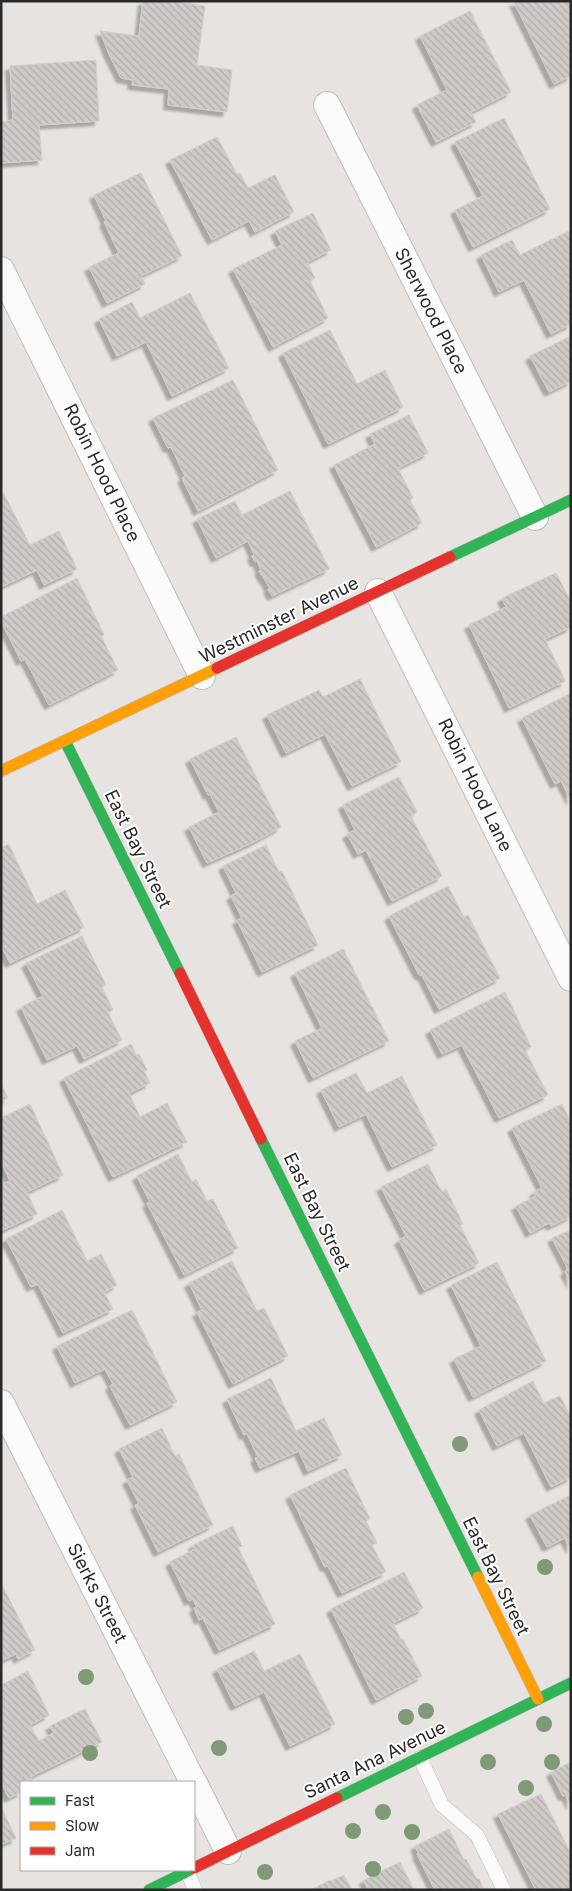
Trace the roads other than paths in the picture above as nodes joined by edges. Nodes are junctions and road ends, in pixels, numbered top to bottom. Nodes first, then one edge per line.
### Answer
1 (327, 105) dead end
2 (1, 270) edge
3 (571, 500) edge
4 (535, 517) junction
5 (378, 592) junction
6 (202, 676) junction
7 (65, 741) junction
8 (1, 771) edge
9 (571, 978) edge
10 (1, 1403) edge
11 (571, 1683) edge
12 (538, 1699) junction
13 (420, 1758) junction
14 (193, 1781) edge
15 (195, 1784) edge
16 (228, 1851) junction
17 (195, 1868) edge
18 (188, 1871) edge
19 (190, 1871) edge
20 (149, 1890) edge
21 (195, 1890) edge
22 (504, 1890) edge

1 - 4 street, Sherwood Place
2 - 6 street, Robin Hood Place
3 - 4 street, Westminster Avenue
4 - 5 street, Westminster Avenue
5 - 6 street, Westminster Avenue
5 - 9 street, Robin Hood Lane
6 - 7 street, Westminster Avenue
7 - 8 street, Westminster Avenue
7 - 12 street, East Bay Street
10 - 14 street, Sierks Street
11 - 12 street, Santa Ana Avenue
12 - 13 street, Santa Ana Avenue
13 - 16 street, Santa Ana Avenue
13 - 22 lane
15 - 16 street, Sierks Street
16 - 17 street, Santa Ana Avenue
18 - 20 street, Santa Ana Avenue
19 - 21 lane

